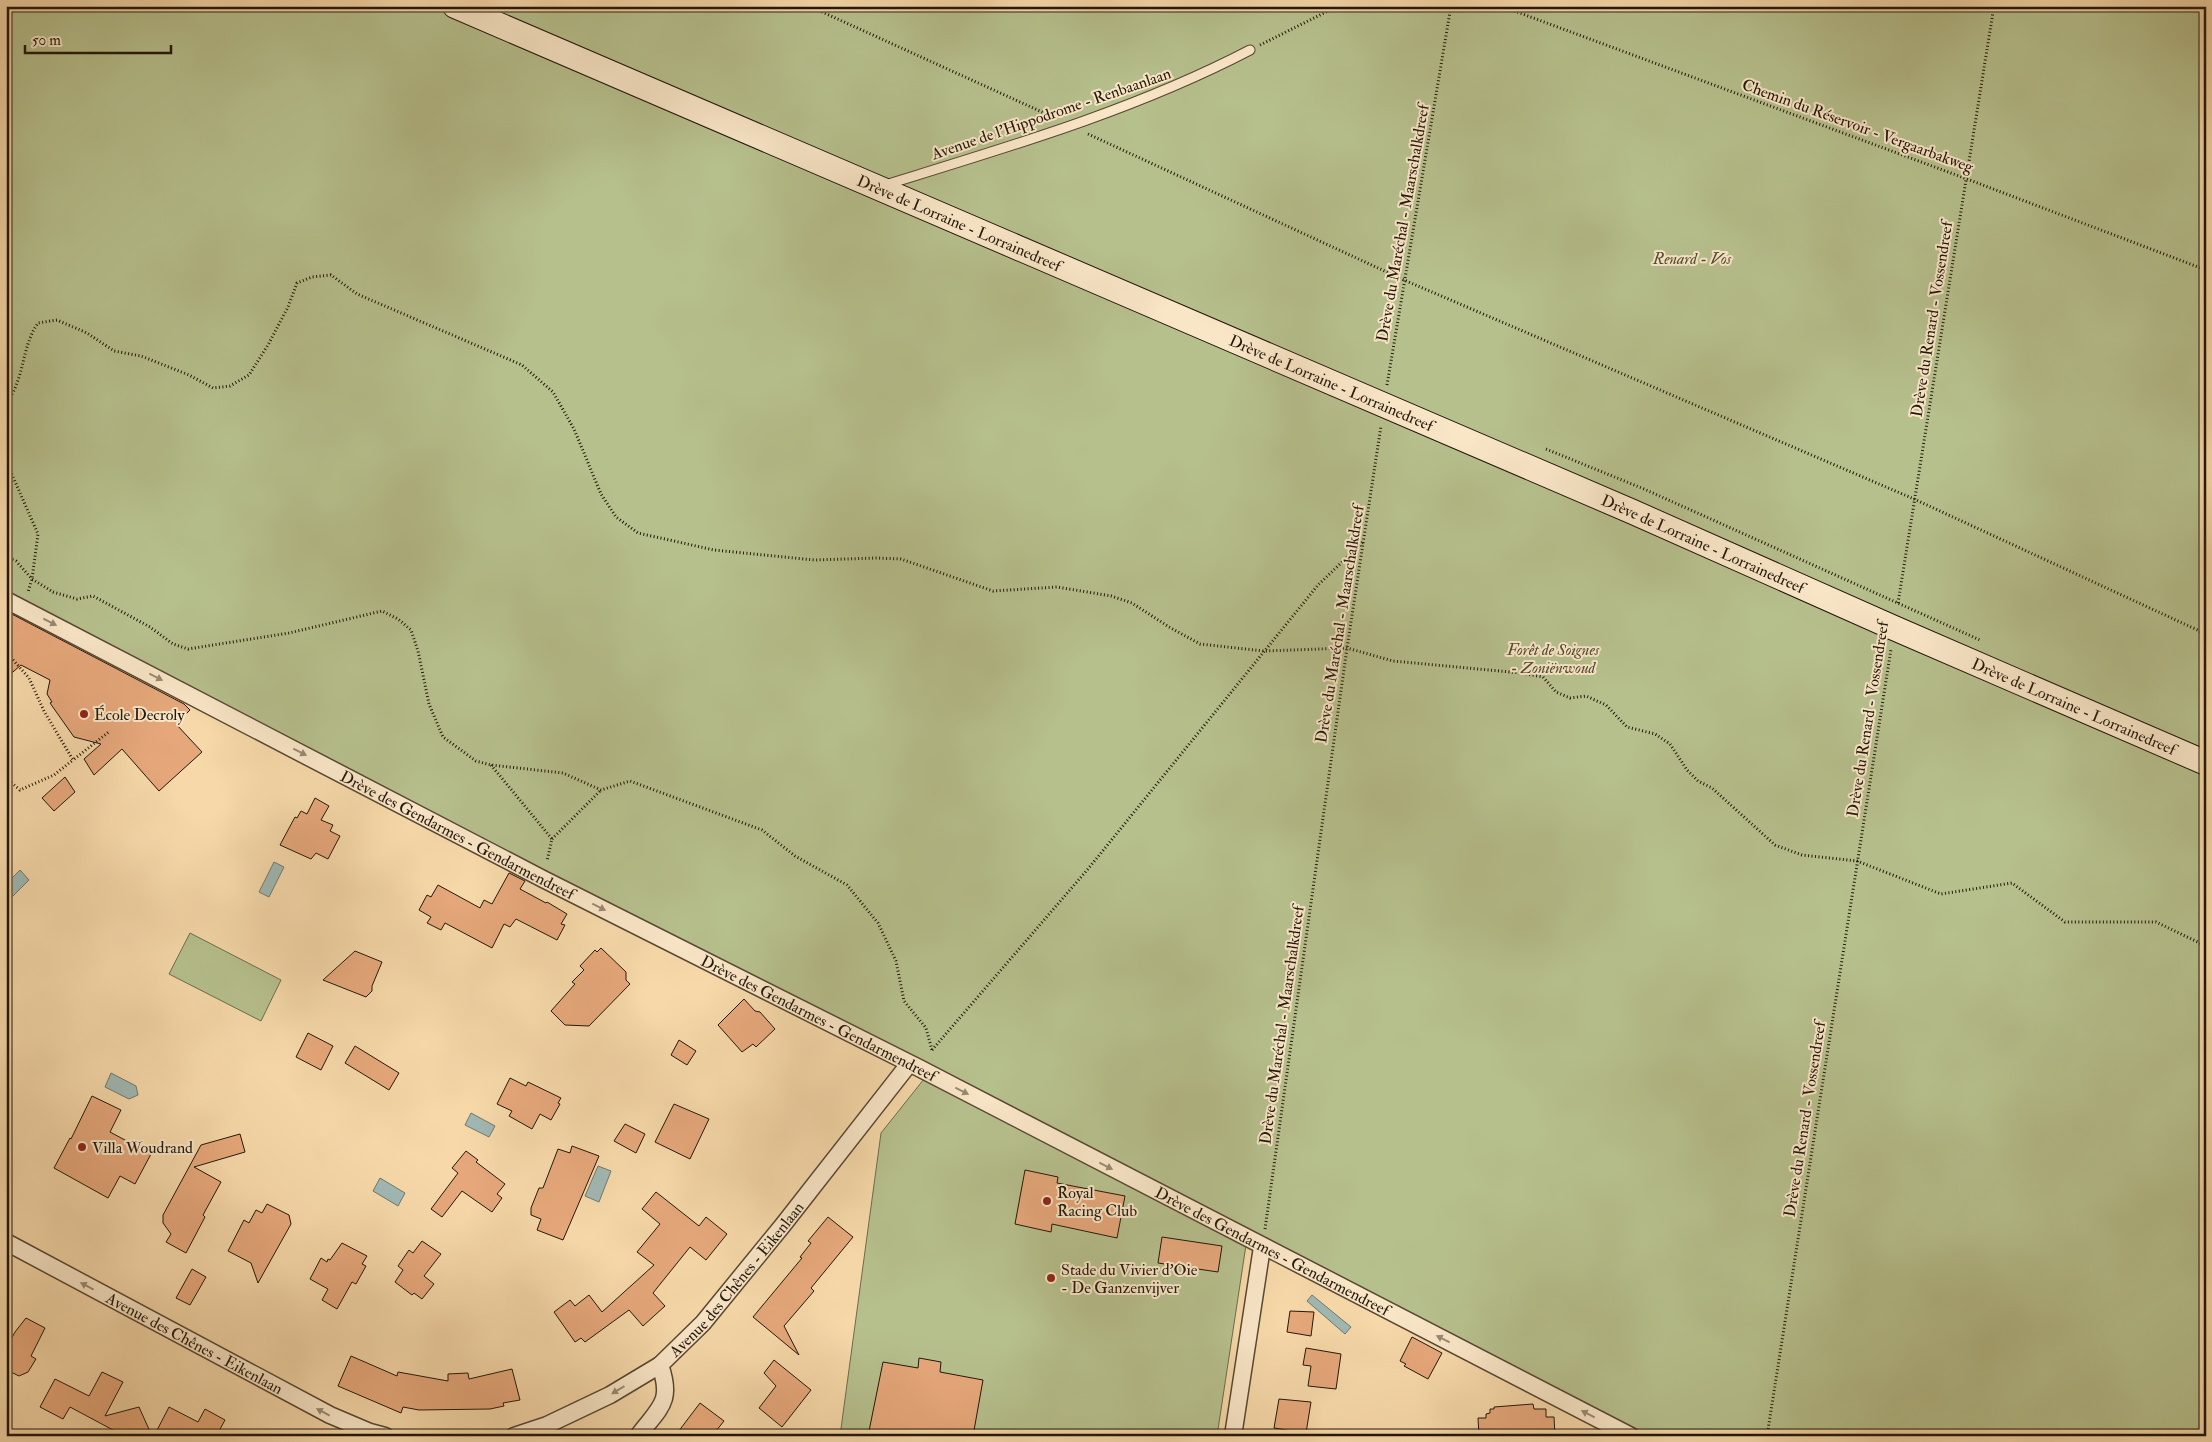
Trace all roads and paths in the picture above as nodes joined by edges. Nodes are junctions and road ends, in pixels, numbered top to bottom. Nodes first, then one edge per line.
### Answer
1 (454, 6) edge
2 (809, 6) edge
3 (1338, 6) edge
4 (1451, 6) edge
5 (1502, 6) edge
6 (1994, 6) edge
7 (1250, 50) joint
8 (1070, 125) junction
9 (1967, 179) junction
10 (878, 187) junction
11 (2206, 270) edge
12 (1404, 280) junction
13 (6, 403) edge
14 (1384, 406) junction
15 (6, 461) edge
16 (1914, 500) junction
17 (1364, 541) junction
18 (6, 557) edge
19 (32, 579) junction
20 (30, 588) dead end
21 (6, 600) edge
22 (1894, 628) junction
23 (2206, 634) edge
24 (1347, 648) junction
25 (1264, 651) junction
26 (6, 652) edge
27 (110, 732) dead end
28 (73, 760) junction
29 (2206, 763) edge
30 (491, 764) junction
31 (6, 778) edge
32 (600, 790) junction
33 (552, 839) junction
34 (1857, 861) junction
35 (543, 879) junction
36 (2206, 946) edge
37 (932, 1050) junction
38 (914, 1066) junction
39 (6, 1242) edge
40 (1262, 1247) junction
41 (660, 1365) junction
42 (385, 1436) edge
43 (514, 1436) edge
44 (638, 1436) edge
45 (1233, 1436) edge
46 (1631, 1436) edge
47 (1767, 1436) edge

1 - 10 main road, Drève de Lorraine - Lorrainedreef
2 - 8 path
3 - 7 path
4 - 12 path, Drève du Maréchal - Maarschalkdreef
5 - 9 path, Chemin du Réservoir - Vergaarbakweg
6 - 9 path, Drève du Renard - Vossendreef
7 - 8 lane, Avenue de l'Hippodrome - Renbaanlaan
8 - 10 lane, Avenue de l'Hippodrome - Renbaanlaan
8 - 12 path
9 - 11 path, Chemin du Réservoir - Vergaarbakweg
9 - 16 path, Drève du Renard - Vossendreef
10 - 14 main road, Drève de Lorraine - Lorrainedreef
12 - 14 path, Drève du Maréchal - Maarschalkdreef
12 - 16 path
13 - 25 path
14 - 17 path, Drève du Maréchal - Maarschalkdreef
14 - 22 main road, Drève de Lorraine - Lorrainedreef
15 - 19 path
16 - 22 path, Drève du Renard - Vossendreef
16 - 23 path
17 - 24 path, Drève du Maréchal - Maarschalkdreef
17 - 25 path
18 - 19 path
19 - 20 path
19 - 30 path
21 -> 35 street, Drève des Gendarmes - Gendarmendreef
22 - 29 main road, Drève de Lorraine - Lorrainedreef
22 - 34 path, Drève du Renard - Vossendreef
24 - 25 path
24 - 34 path
24 - 40 path, Drève du Maréchal - Maarschalkdreef
25 - 37 path
26 - 28 path
27 - 28 path
28 - 31 path
30 - 32 path
30 - 33 path
32 - 33 path
32 - 37 path
33 - 35 path
34 - 36 path
34 - 47 path, Drève du Renard - Vossendreef
35 -> 38 street, Drève des Gendarmes - Gendarmendreef
37 - 38 path
38 -> 40 street, Drève des Gendarmes - Gendarmendreef
38 - 41 street, Avenue des Chênes - Eikenlaan
42 -> 39 street, Avenue des Chênes - Eikenlaan
40 - 45 street
46 -> 40 street, Drève des Gendarmes - Gendarmendreef
41 -> 43 street, Avenue des Chênes - Eikenlaan
41 - 44 street

